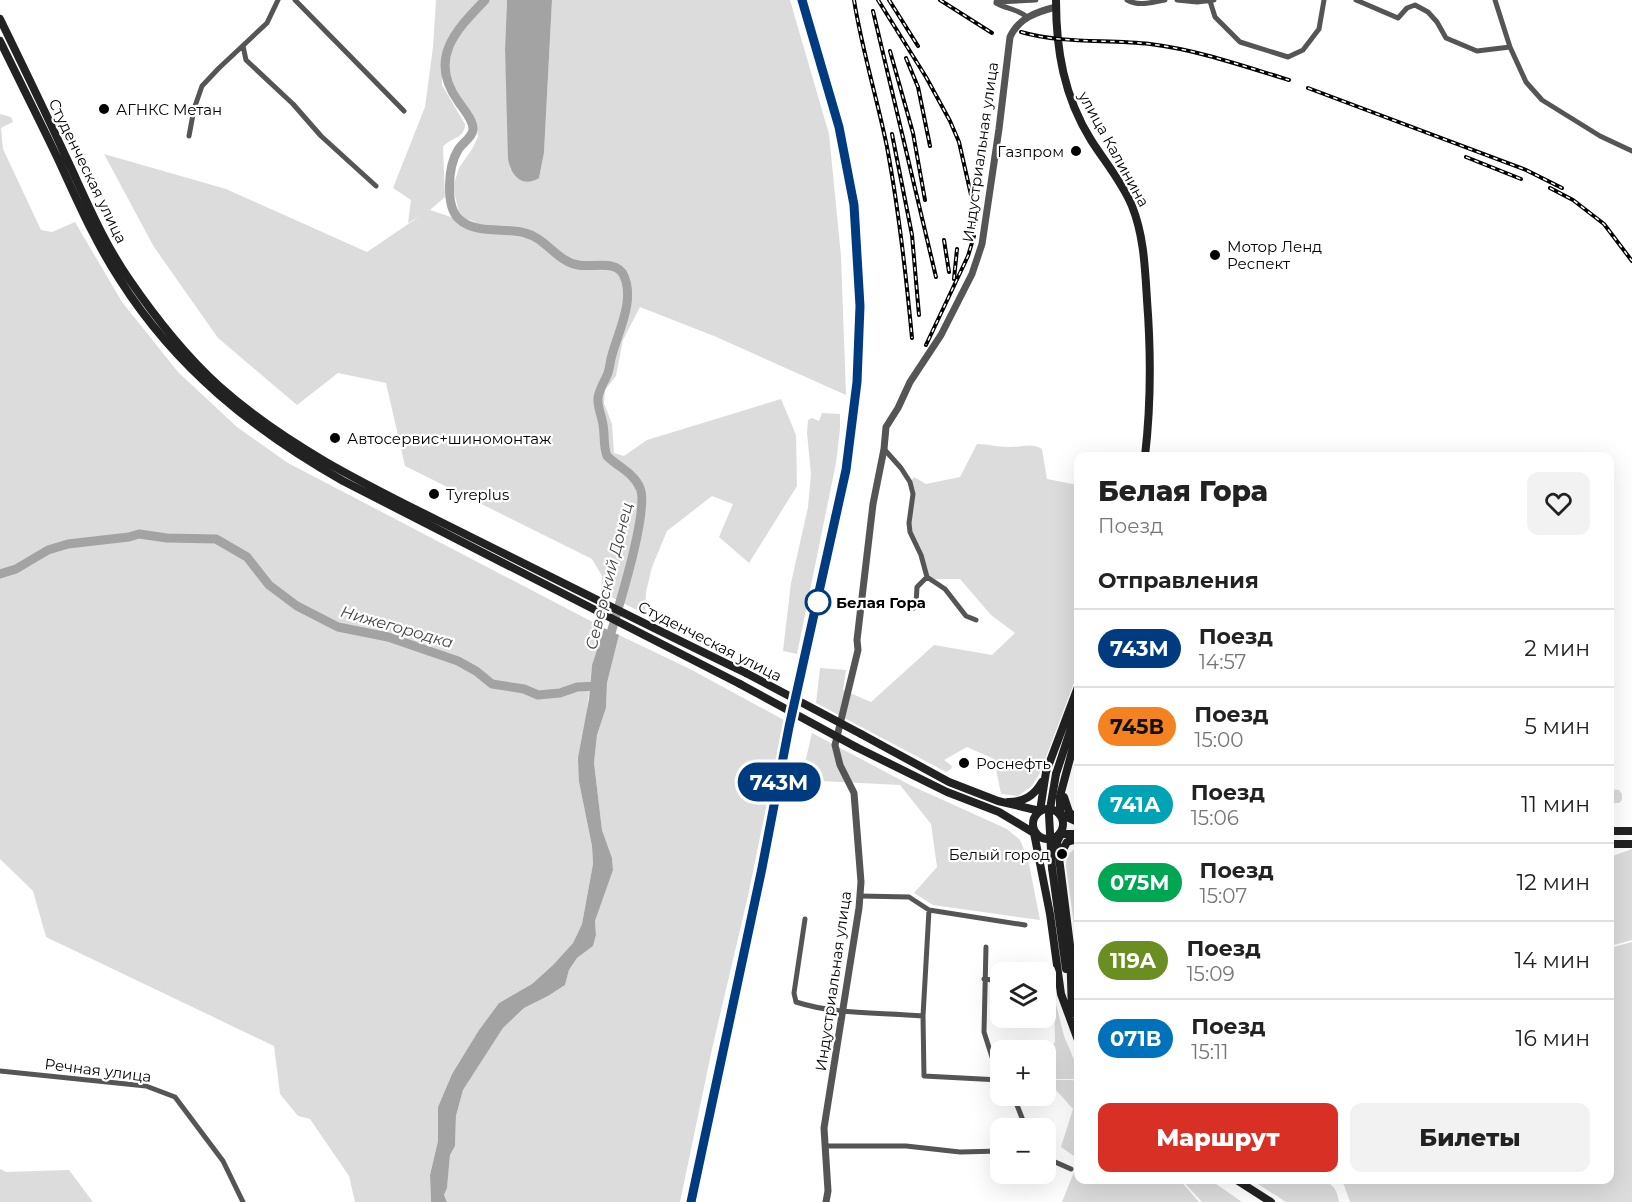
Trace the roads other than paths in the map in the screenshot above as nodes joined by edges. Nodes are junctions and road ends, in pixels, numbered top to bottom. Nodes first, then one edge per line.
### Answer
1 (278, 0) edge
2 (296, 0) edge
3 (1036, 0) edge
4 (1127, 0) edge
5 (1165, 0) edge
6 (1177, 0) edge
7 (1212, 0) edge
8 (1324, 0) edge
9 (1356, 0) edge
10 (1380, 0) edge
11 (1495, 0) edge
12 (995, 1) edge
13 (1157, 1) edge
14 (1056, 4) edge
15 (1377, 9) junction
16 (1027, 17) junction
17 (0, 19) edge
18 (0, 41) edge
19 (243, 45) junction
20 (1510, 47) junction
21 (404, 111) dead end
22 (189, 136) dead end
23 (1632, 152) edge
24 (376, 186) dead end
25 (884, 449) junction
26 (1145, 452) edge
27 (927, 577) junction
28 (914, 608) dead end
29 (976, 620) dead end
30 (1074, 698) edge
31 (1074, 719) edge
32 (1074, 744) edge
33 (1069, 762) junction
34 (1046, 772) junction
35 (998, 801) junction
36 (1040, 811) junction
37 (1060, 814) junction
38 (1074, 817) edge
39 (1074, 819) edge
40 (1614, 831) edge
41 (1632, 831) edge
42 (1034, 833) junction
43 (1061, 834) junction
44 (1074, 836) edge
45 (1074, 839) edge
46 (1614, 844) edge
47 (1632, 844) edge
48 (1058, 859) junction
49 (860, 896) junction
50 (929, 910) junction
51 (805, 920) dead end
52 (1025, 925) dead end
53 (986, 947) dead end
54 (1057, 968) joint
55 (984, 978) junction
56 (990, 979) edge
57 (843, 1011) junction
58 (923, 1016) junction
59 (1072, 1019) junction
60 (1074, 1026) edge
61 (990, 1051) edge
62 (0, 1071) edge
63 (990, 1079) edge
64 (825, 1146) junction
65 (990, 1151) edge
66 (1056, 1162) edge
67 (1071, 1169) dead end
68 (1243, 1184) edge
69 (243, 1202) edge
70 (826, 1202) edge
71 (1271, 1202) edge

1 - 19 street
2 - 21 street
3 - 12 street
4 - 13 street
5 - 13 street
6 - 7 street
7 - 8 street
9 - 15 street
10 - 15 street
11 - 20 street
12 - 16 street
14 - 16 street
14 - 26 main road, улица Калинина
15 - 20 street
16 - 25 street, Индустриальная улица
17 - 35 main road, Студенческая улица, bridge
18 - 42 main road, Студенческая улица, bridge
19 - 22 street
19 - 24 street
20 - 23 street
25 - 27 street
25 - 49 street, Индустриальная улица
27 - 28 street
27 - 29 street
30 - 34 main road
31 - 59 main road, bridge
32 - 33 main road
33 - 37 main road
33 - 38 main road
34 - 35 main road
34 - 36 main road
35 - 36 main road, Студенческая улица
36 - 37 main road
36 - 42 main road
37 - 39 main road
37 - 43 main road
40 - 41 main road
42 - 43 main road
42 - 54 main road
43 - 44 main road
43 - 48 main road
45 - 48 main road
46 - 47 main road
48 - 59 main road
49 - 50 street
49 - 57 street, Индустриальная улица
50 - 52 street
50 - 58 street
51 - 57 street
53 - 55 street
54 - 59 main road
55 - 56 street
55 - 61 street
57 - 58 street
57 - 64 street, Индустриальная улица
58 - 63 street
59 - 60 main road
62 - 69 street, Речная улица
64 - 65 street
64 - 70 street, Индустриальная улица
66 - 67 street
68 - 71 main road

